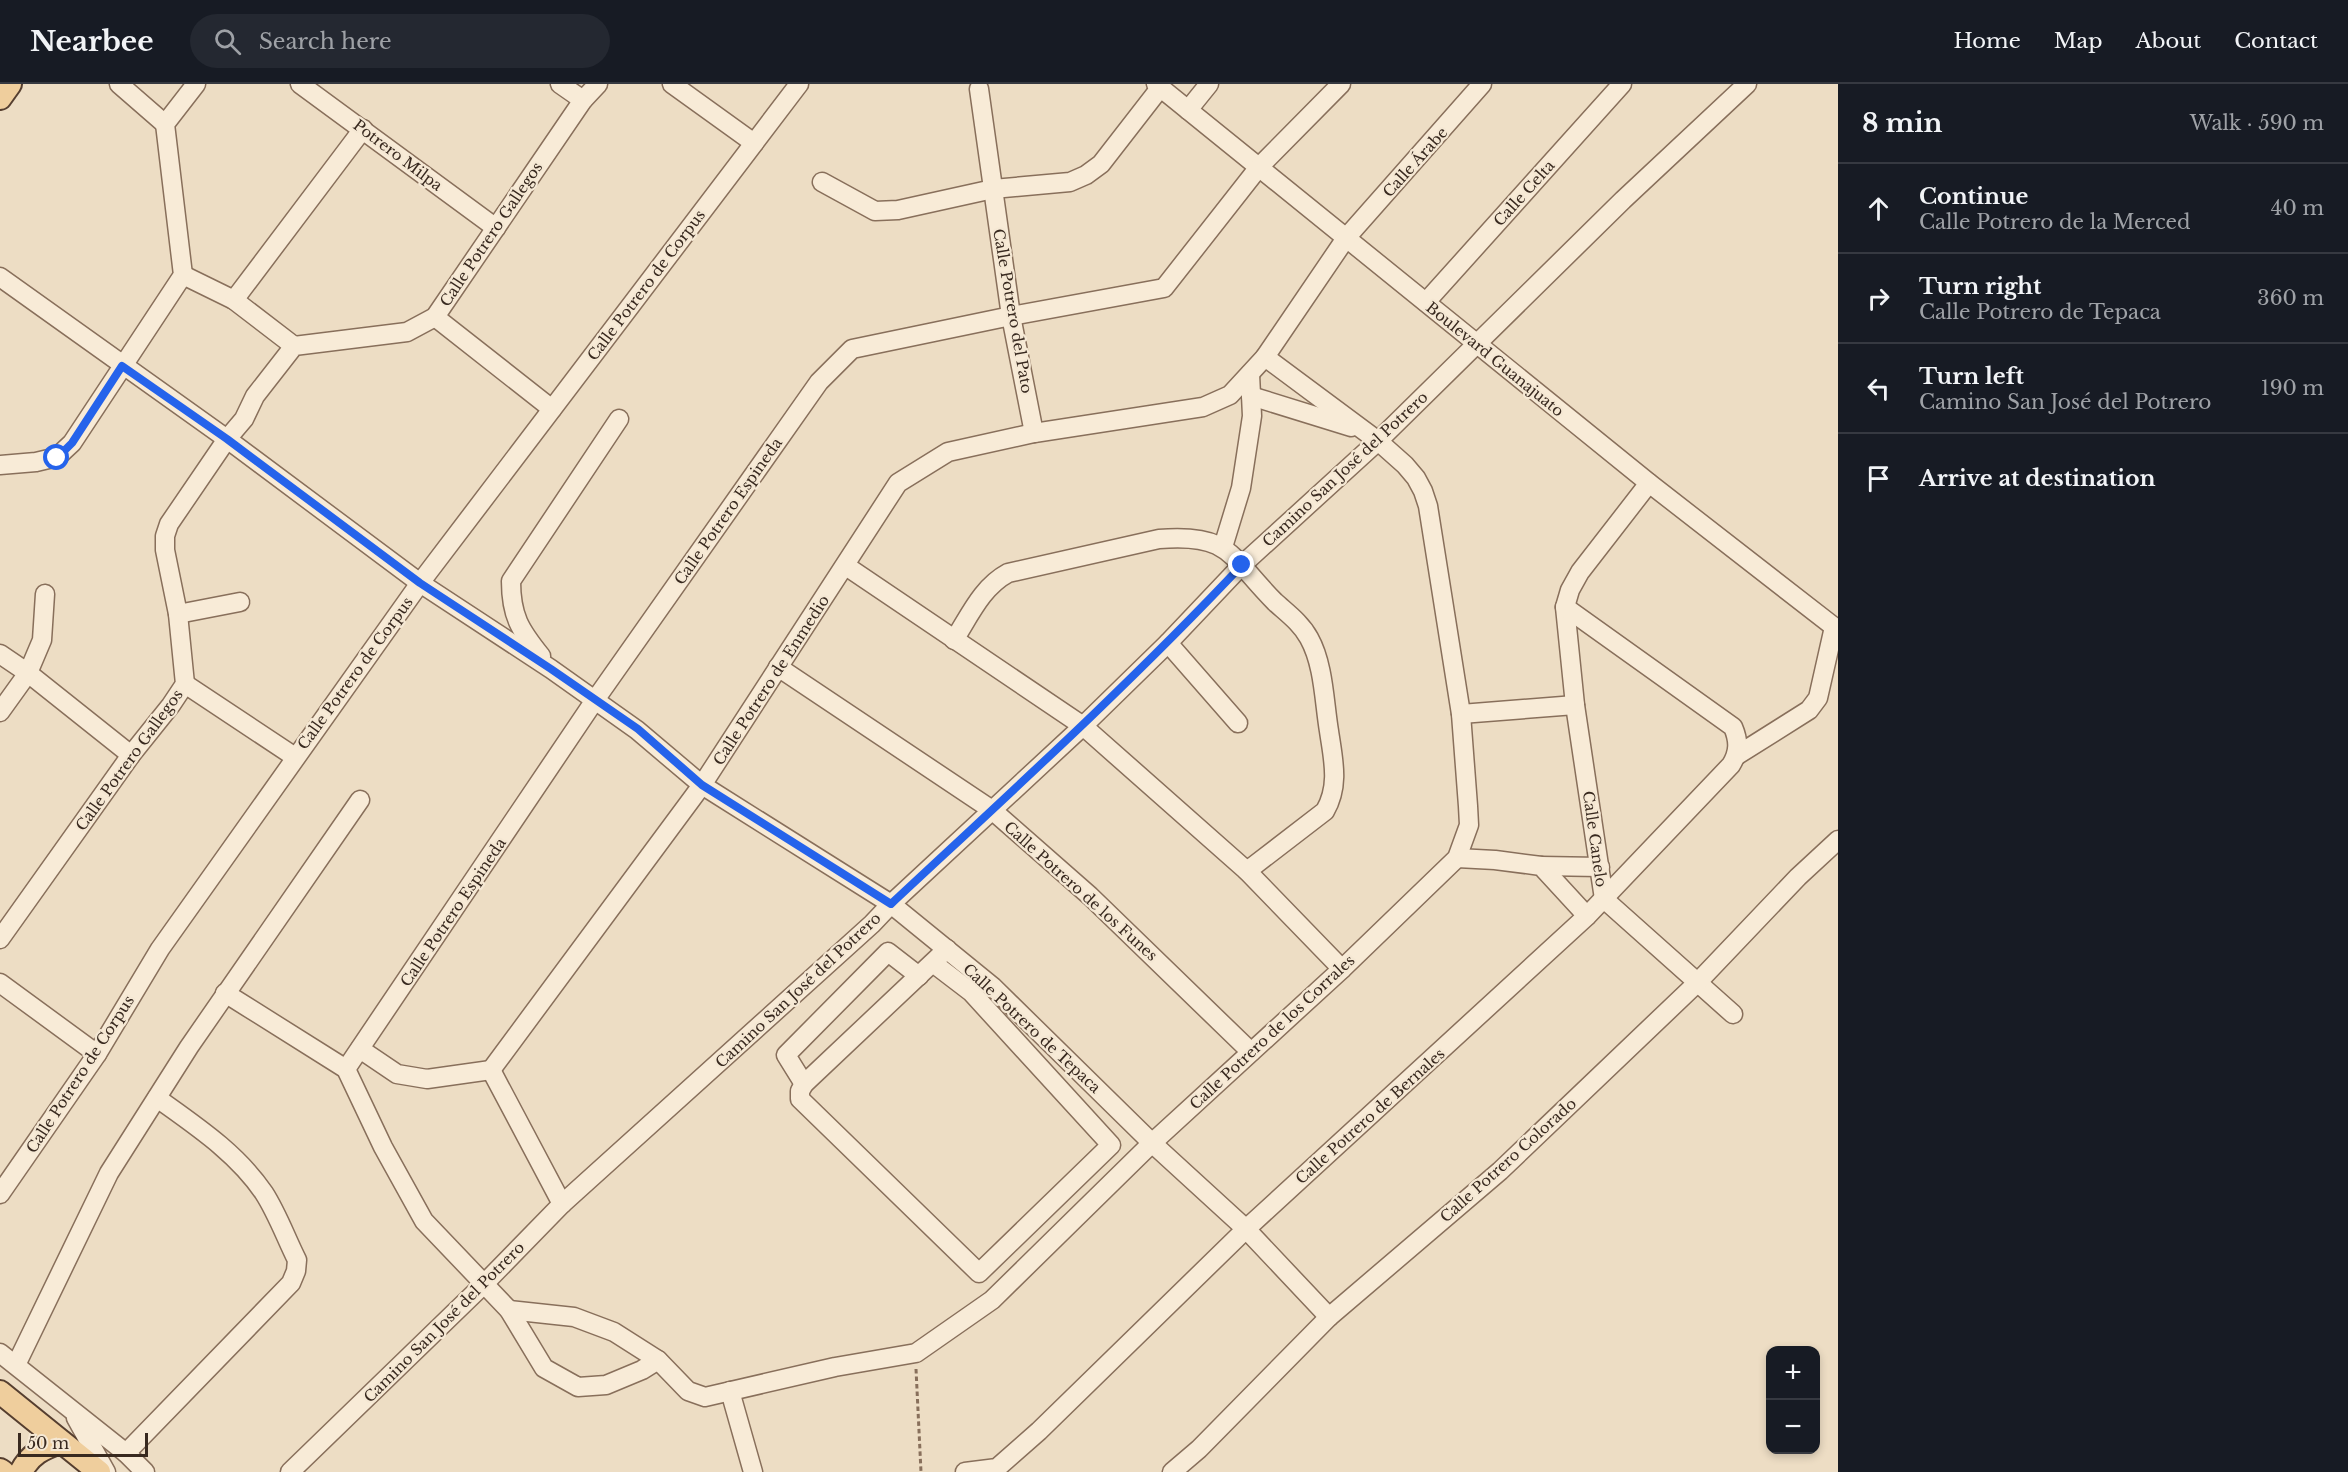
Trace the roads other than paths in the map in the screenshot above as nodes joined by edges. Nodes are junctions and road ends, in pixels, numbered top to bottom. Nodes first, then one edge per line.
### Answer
1 (10, 84) edge
2 (119, 84) edge
3 (196, 84) edge
4 (300, 84) edge
5 (560, 84) edge
6 (598, 84) edge
7 (672, 84) edge
8 (799, 84) edge
9 (1209, 84) edge
10 (1341, 84) edge
11 (1482, 84) edge
12 (1622, 84) edge
13 (1747, 84) edge
14 (1158, 86) edge
15 (979, 89) dead end
16 (0, 98) edge
17 (583, 100) junction
18 (1188, 110) junction
19 (165, 124) junction
20 (363, 129) junction
21 (754, 143) junction
22 (1259, 167) junction
23 (822, 182) dead end
24 (993, 189) junction
25 (496, 228) junction
26 (1346, 238) junction
27 (183, 275) junction
28 (0, 277) edge
29 (234, 300) junction
30 (1425, 302) junction
31 (1011, 316) junction
32 (435, 317) junction
33 (1477, 344) junction
34 (294, 346) junction
35 (1265, 357) junction
36 (122, 366) junction
37 (1250, 374) junction
38 (1251, 396) junction
39 (552, 409) junction
40 (619, 419) dead end
41 (1034, 433) junction
42 (1371, 436) junction
43 (227, 439) junction
44 (0, 465) edge
45 (1649, 483) junction
46 (1223, 547) junction
47 (1242, 565) junction
48 (846, 566) junction
49 (420, 583) junction
50 (45, 594) dead end
51 (240, 602) dead end
52 (1565, 607) junction
53 (178, 614) junction
54 (1836, 629) edge
55 (954, 640) junction
56 (1168, 643) junction
57 (0, 654) edge
58 (778, 667) junction
59 (551, 669) junction
60 (28, 673) junction
61 (185, 684) junction
62 (595, 700) junction
63 (1575, 705) junction
64 (0, 712) edge
65 (1461, 714) junction
66 (1238, 723) dead end
67 (1083, 726) junction
68 (131, 755) junction
69 (1736, 756) junction
70 (295, 757) junction
71 (702, 785) junction
72 (360, 800) dead end
73 (992, 810) junction
74 (1838, 840) edge
75 (1457, 858) junction
76 (1541, 866) junction
77 (1600, 867) junction
78 (1247, 871) junction
79 (1604, 899) junction
80 (891, 904) junction
81 (1587, 916) junction
82 (0, 939) edge
83 (947, 949) junction
84 (933, 963) junction
85 (1342, 969) junction
86 (919, 976) junction
87 (1697, 982) junction
88 (0, 983) edge
89 (225, 993) junction
90 (1733, 1014) dead end
91 (360, 1049) junction
92 (1251, 1052) junction
93 (97, 1054) junction
94 (346, 1069) junction
95 (491, 1070) junction
96 (804, 1084) junction
97 (157, 1098) junction
98 (1152, 1143) junction
99 (0, 1194) edge
100 (562, 1204) junction
101 (1246, 1229) junction
102 (483, 1285) junction
103 (509, 1310) junction
104 (1329, 1317) junction
105 (0, 1353) edge
106 (658, 1360) junction
107 (16, 1365) junction
108 (730, 1391) junction
109 (0, 1392) edge
110 (70, 1409) junction
111 (61, 1442) junction
112 (126, 1453) junction
113 (998, 1470) edge
114 (21, 1472) edge
115 (99, 1472) edge
116 (106, 1472) edge
117 (145, 1472) edge
118 (290, 1472) edge
119 (753, 1472) edge
120 (965, 1472) edge
121 (1172, 1472) edge

1 - 16 main road
2 - 19 street
3 - 19 street
4 - 20 street, Potrero Milpa
5 - 17 street
6 - 17 street, Calle Potrero Gallegos
7 - 21 street
8 - 21 street, Calle Potrero de Corpus
9 - 18 street
10 - 22 street, Calle Potrero Espineda
11 - 26 street, Calle Árabe
12 - 30 street, Calle Celta
13 - 33 street, Camino San José del Potrero
14 - 18 street, Boulevard Guanajuato
14 - 24 street
15 - 24 street, Calle Potrero del Pato
17 - 25 street, Calle Potrero Gallegos
18 - 22 street, Boulevard Guanajuato
19 - 27 street
20 - 25 street, Potrero Milpa
20 - 29 street
21 - 39 street, Calle Potrero de Corpus
22 - 26 street, Boulevard Guanajuato
22 - 31 street, Calle Potrero Espineda
23 - 24 street
24 - 31 street, Calle Potrero del Pato
25 - 32 street, Calle Potrero Gallegos
26 - 30 street, Boulevard Guanajuato
26 - 35 street, Calle Potrero de Enmedio
27 - 29 street
27 - 36 street
28 - 36 street, Calle Potrero de Tepaca
29 - 34 street
30 - 33 street, Boulevard Guanajuato
31 - 41 street, Calle Potrero del Pato
31 - 62 street, Calle Potrero Espineda
32 - 34 street, Calle Potrero Gallegos
32 - 39 street
33 - 42 street, Camino San José del Potrero
33 - 45 street, Boulevard Guanajuato
34 - 43 street, Calle Potrero Gallegos
35 - 37 street, Calle Potrero de Enmedio
35 - 42 street
36 - 43 street, Calle Potrero de Tepaca
36 - 44 street
37 - 38 street
37 - 41 street, Calle Potrero de Enmedio
38 - 42 street
38 - 46 street
39 - 49 street, Calle Potrero de Corpus
40 - 59 street
41 - 48 street, Calle Potrero de Enmedio
42 - 47 street, Camino San José del Potrero
42 - 65 street, Calle Potrero de los Corrales
43 - 49 street, Calle Potrero de Tepaca
43 - 53 street, Calle Potrero Gallegos
45 - 52 street, Calle Canelo
45 - 54 street, Boulevard Guanajuato
46 - 47 street
46 - 55 street
47 - 56 street, Camino San José del Potrero
47 - 78 street
48 - 55 street
48 - 58 street, Calle Potrero de Enmedio
49 - 59 street, Calle Potrero de Tepaca
49 - 70 street, Calle Potrero de Corpus
50 - 60 street
51 - 53 street
52 - 63 street, Calle Canelo
52 - 69 street
53 - 61 street, Calle Potrero Gallegos
54 - 69 street, Calle Potrero de Bernales
55 - 67 street
56 - 66 street
56 - 67 street, Camino San José del Potrero
57 - 60 street
58 - 71 street, Calle Potrero de Enmedio
58 - 73 street, Calle Potrero de los Funes
59 - 62 street, Calle Potrero de Tepaca
60 - 64 street
60 - 68 street
61 - 68 street, Calle Potrero Gallegos
61 - 70 street
62 - 71 street, Calle Potrero de Tepaca
62 - 91 street, Calle Potrero Espineda
63 - 65 street
63 - 77 street, Calle Canelo
65 - 75 street, Calle Potrero de los Corrales
67 - 73 street, Camino San José del Potrero
67 - 78 street
68 - 82 street, Calle Potrero Gallegos
69 - 79 street, Calle Potrero de Bernales
70 - 93 street, Calle Potrero de Corpus
71 - 80 street, Calle Potrero de Tepaca
71 - 95 street, Calle Potrero de Enmedio
72 - 89 street
73 - 80 street, Camino San José del Potrero
73 - 92 street, Calle Potrero de los Funes
74 - 87 street, Calle Potrero Colorado
75 - 76 street
75 - 85 street, Calle Potrero de los Corrales
76 - 77 street
76 - 81 street
77 - 79 street, Calle Canelo
78 - 85 street
79 - 81 street, Calle Potrero de Bernales
79 - 87 street, Calle Canelo
80 - 83 street, Calle Potrero de Tepaca
80 - 100 street, Camino San José del Potrero
81 - 101 street, Calle Potrero de Bernales
83 - 84 street
83 - 98 street, Calle Potrero de Tepaca
84 - 86 street
84 - 96 street
85 - 92 street, Calle Potrero de los Corrales
86 - 96 street
86 - 96 street
87 - 90 street, Calle Canelo
87 - 104 street, Calle Potrero Colorado
88 - 93 street
89 - 94 street
89 - 97 street
91 - 94 street, Calle Potrero Espineda
91 - 95 street
92 - 98 street, Calle Potrero de los Corrales
93 - 99 street, Calle Potrero de Corpus
94 - 102 street
95 - 100 street
97 - 107 street
97 - 112 street
98 - 101 street, Calle Potrero de Tepaca
98 - 108 street, Calle Potrero de los Corrales
100 - 102 street, Camino San José del Potrero
101 - 104 street, Calle Potrero de Tepaca
101 - 113 street, Calle Potrero de Bernales
102 - 103 street
102 - 118 street, Camino San José del Potrero
103 - 106 street
103 - 106 street
104 - 121 street, Calle Potrero Colorado
105 - 107 street
106 - 108 street, Calle Potrero de los Corrales
107 - 110 street
108 - 119 street
109 - 111 main road
110 - 112 street
110 - 116 street
111 - 114 main road
111 - 115 main road
112 - 117 street
113 - 120 street, Calle Potrero de Bernales

